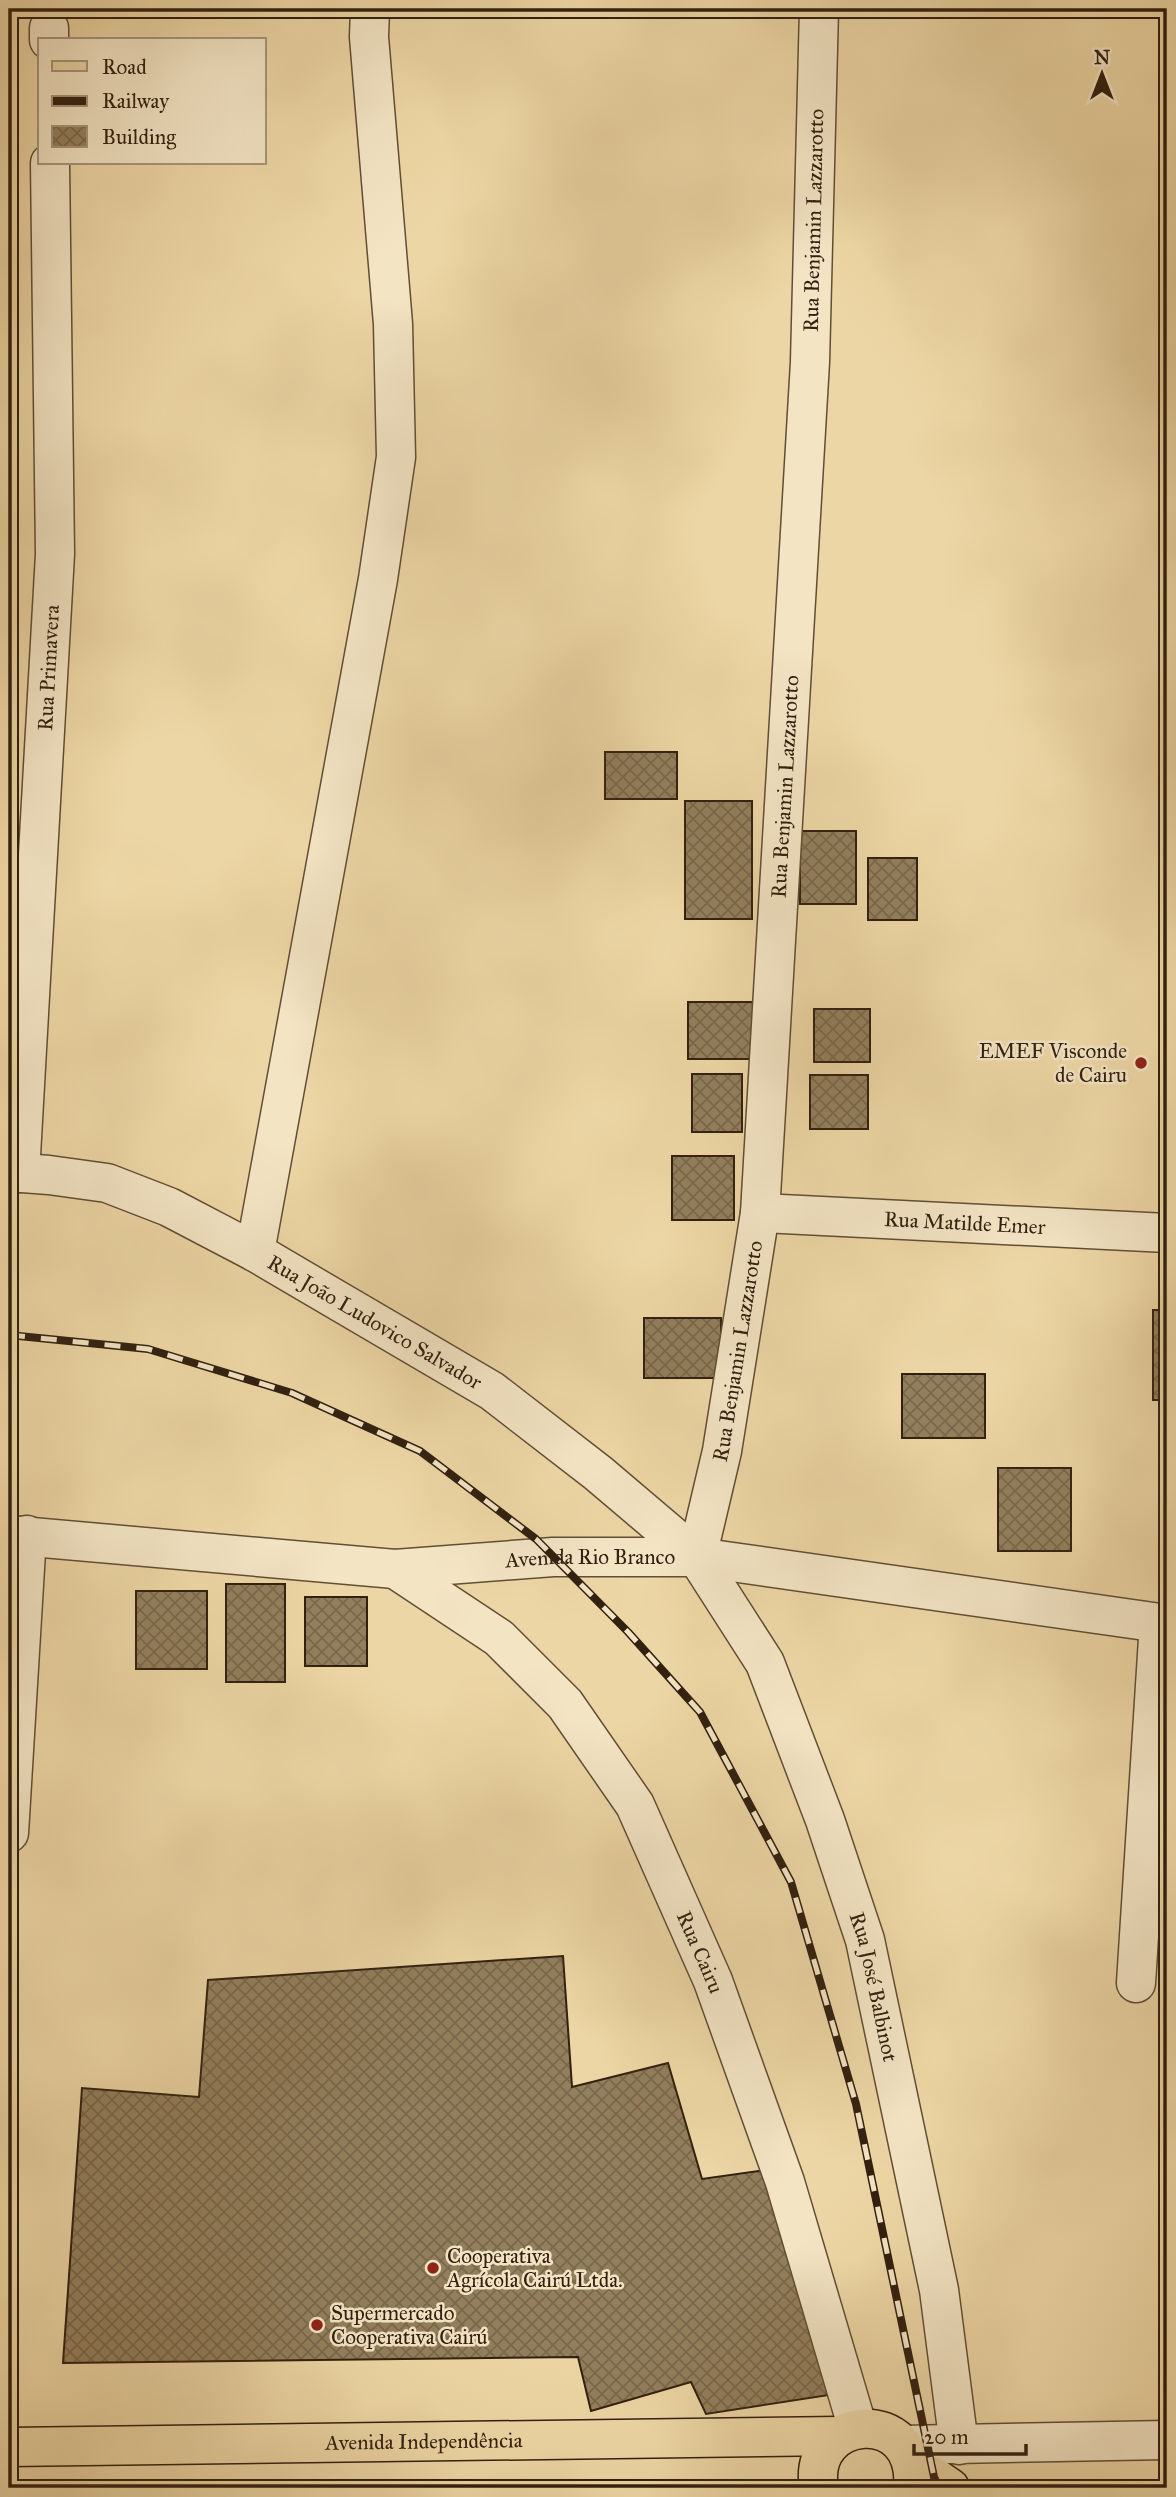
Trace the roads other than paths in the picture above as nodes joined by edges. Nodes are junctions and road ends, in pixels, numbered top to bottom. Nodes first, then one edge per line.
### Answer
1 (370, 9) edge
2 (819, 9) edge
3 (50, 164) edge
4 (14, 1173) edge
5 (760, 1213) junction
6 (1167, 1233) edge
7 (255, 1252) junction
8 (18, 1535) edge
9 (697, 1558) junction
10 (395, 1569) junction
11 (1163, 1623) edge
12 (9, 1833) edge
13 (1136, 1983) dead end
14 (849, 2432) junction
15 (1167, 2440) edge
16 (959, 2445) junction
17 (9, 2447) edge
18 (910, 2468) edge
19 (819, 2488) edge
20 (950, 2488) edge

1 - 7 street
2 - 5 street, Rua Benjamin Lazzarotto
3 - 4 street, Rua Primavera
4 - 7 street, Rua João Ludovico Salvador
5 - 6 street, Rua Matilde Emer
5 - 9 street, Rua Benjamin Lazzarotto
7 - 9 street, Rua João Ludovico Salvador
8 - 10 street, Avenida Rio Branco
8 - 12 street
9 - 10 street, Avenida Rio Branco
9 - 11 street, Avenida Rio Branco
9 - 16 street, Rua José Balbinot
10 - 14 street, Rua Cairu
11 - 13 street
14 - 17 main road, Avenida Independência
14 - 18 main road, Avenida Independência
14 - 19 main road
15 - 16 street
16 - 18 street
18 - 20 main road, Avenida Independência

